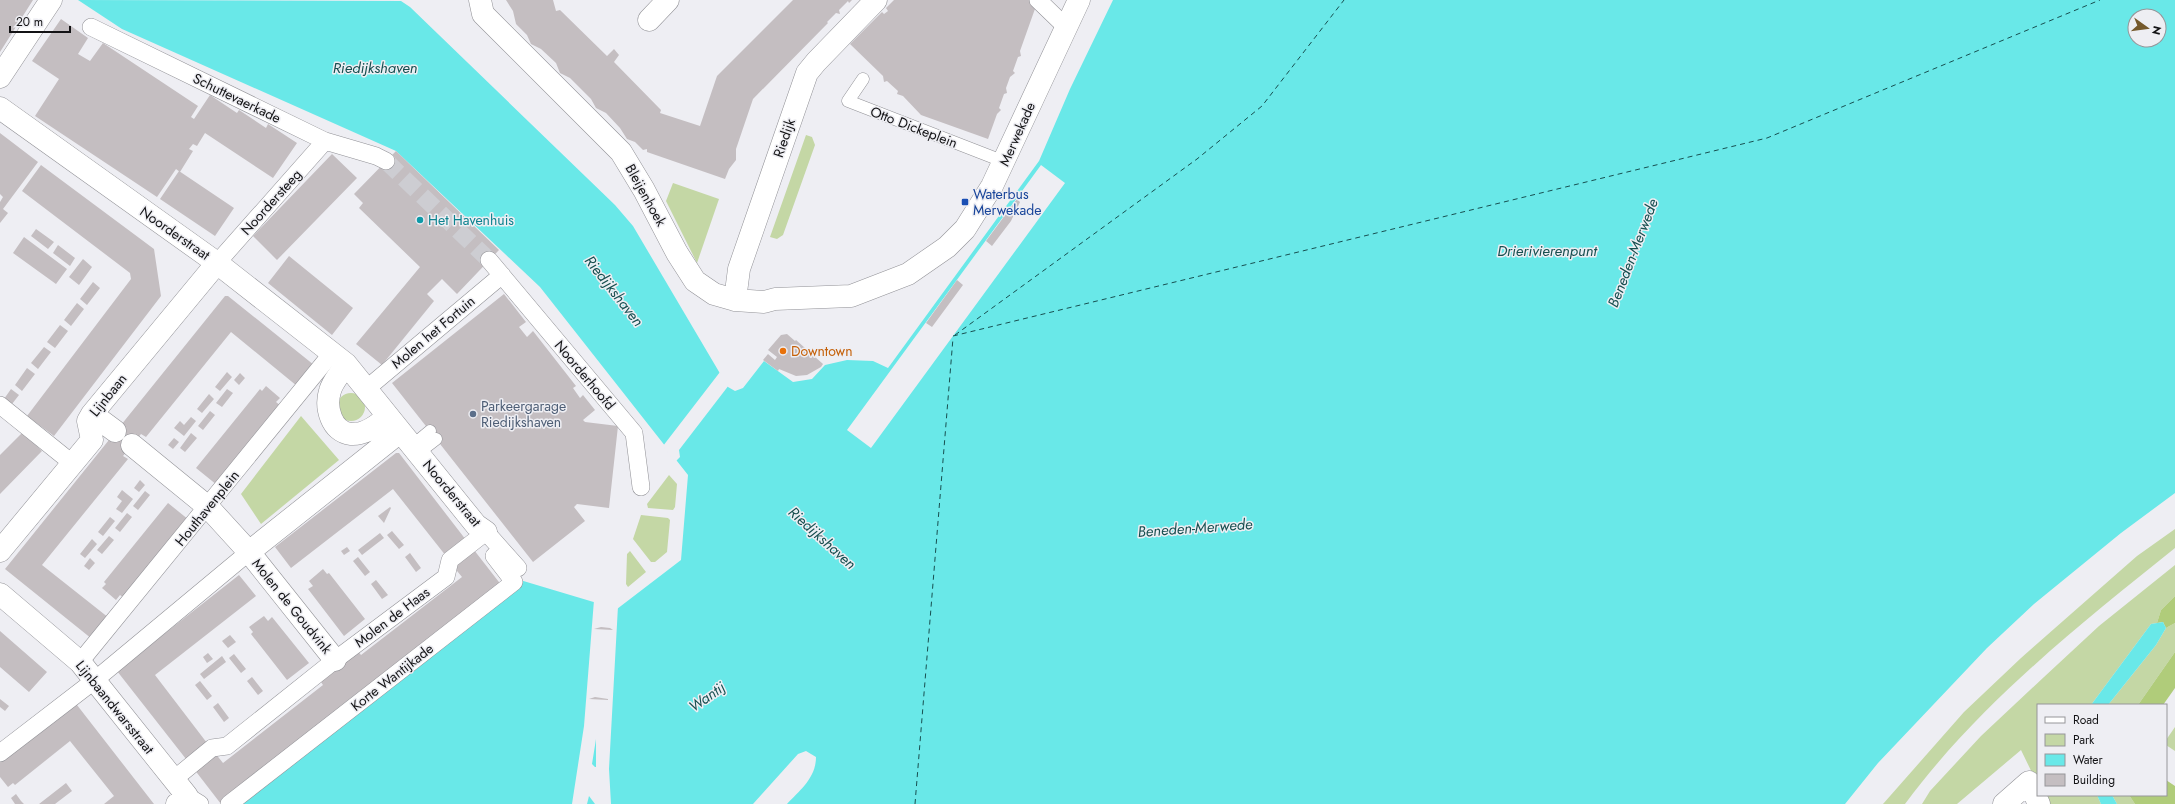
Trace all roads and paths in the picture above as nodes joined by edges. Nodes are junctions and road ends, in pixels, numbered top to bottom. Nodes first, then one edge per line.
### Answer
1 (480, 0) edge
2 (668, 0) edge
3 (876, 0) edge
4 (1038, 0) edge
5 (1079, 0) edge
6 (50, 1) edge
7 (648, 20) dead end
8 (91, 26) dead end
9 (1066, 27) junction
10 (0, 77) edge
11 (863, 79) dead end
12 (0, 108) edge
13 (325, 141) junction
14 (386, 161) tunnel mouth
15 (1005, 162) junction
16 (490, 260) tunnel mouth
17 (217, 263) junction
18 (502, 275) junction
19 (851, 296) joint
20 (735, 300) junction
21 (339, 359) junction
22 (365, 390) junction
23 (0, 405) edge
24 (92, 414) junction
25 (433, 435) dead end
26 (404, 437) junction
27 (72, 463) junction
28 (641, 487) dead end
29 (208, 507) junction
30 (490, 537) junction
31 (0, 551) edge
32 (248, 552) junction
33 (518, 568) dead end
34 (0, 594) edge
35 (335, 660) junction
36 (80, 662) junction
37 (95, 680) junction
38 (0, 753) edge
39 (173, 780) junction
40 (188, 801) edge
41 (229, 804) edge
42 (2004, 804) edge
43 (2039, 804) edge

1 - 20 street, Bleijenhoek
2 - 7 street
3 - 20 street, Riedijk
4 - 9 street
5 - 9 street, Merwekade
6 - 10 street
8 - 13 street, Schuttevaerkade
9 - 15 street, Merwekade
11 - 15 lane, Otto Dickeplein
12 - 17 street, Noorderstraat
13 - 14 street, Schuttevaerkade
13 - 17 street, Noordersteeg
15 - 19 street, Merwekade
16 - 18 street
17 - 21 street, Noorderstraat
17 - 24 street, Lijnbaan
18 - 22 street, Molen het Fortuin
18 - 28 street, Noorderhoofd
19 - 20 street, Bleijenhoek
21 - 22 street, Noorderstraat
21 - 26 street
21 - 29 street, Houthavenplein
22 - 26 street, Noorderstraat
23 - 27 street
24 - 27 street, Lijnbaan
24 - 29 street, Molen de Goudvink
25 - 26 lane
26 - 30 street, Noorderstraat
26 - 32 street
27 - 31 street, Lijnbaan
29 - 32 street, Molen de Goudvink
29 - 36 street, Houthavenplein
30 - 33 street, Noorderstraat
30 - 35 street, Molen de Haas
30 - 41 street, Korte Wantijkade
32 - 35 street, Molen de Goudvink
32 - 37 street
34 - 36 street, Lijnbaandwarsstraat
35 - 39 street, Molen de Haas
36 - 37 street, Lijnbaandwarsstraat
37 - 38 street
37 - 39 street, Lijnbaandwarsstraat
39 - 40 street, Lijnbaandwarsstraat
42 - 43 street

